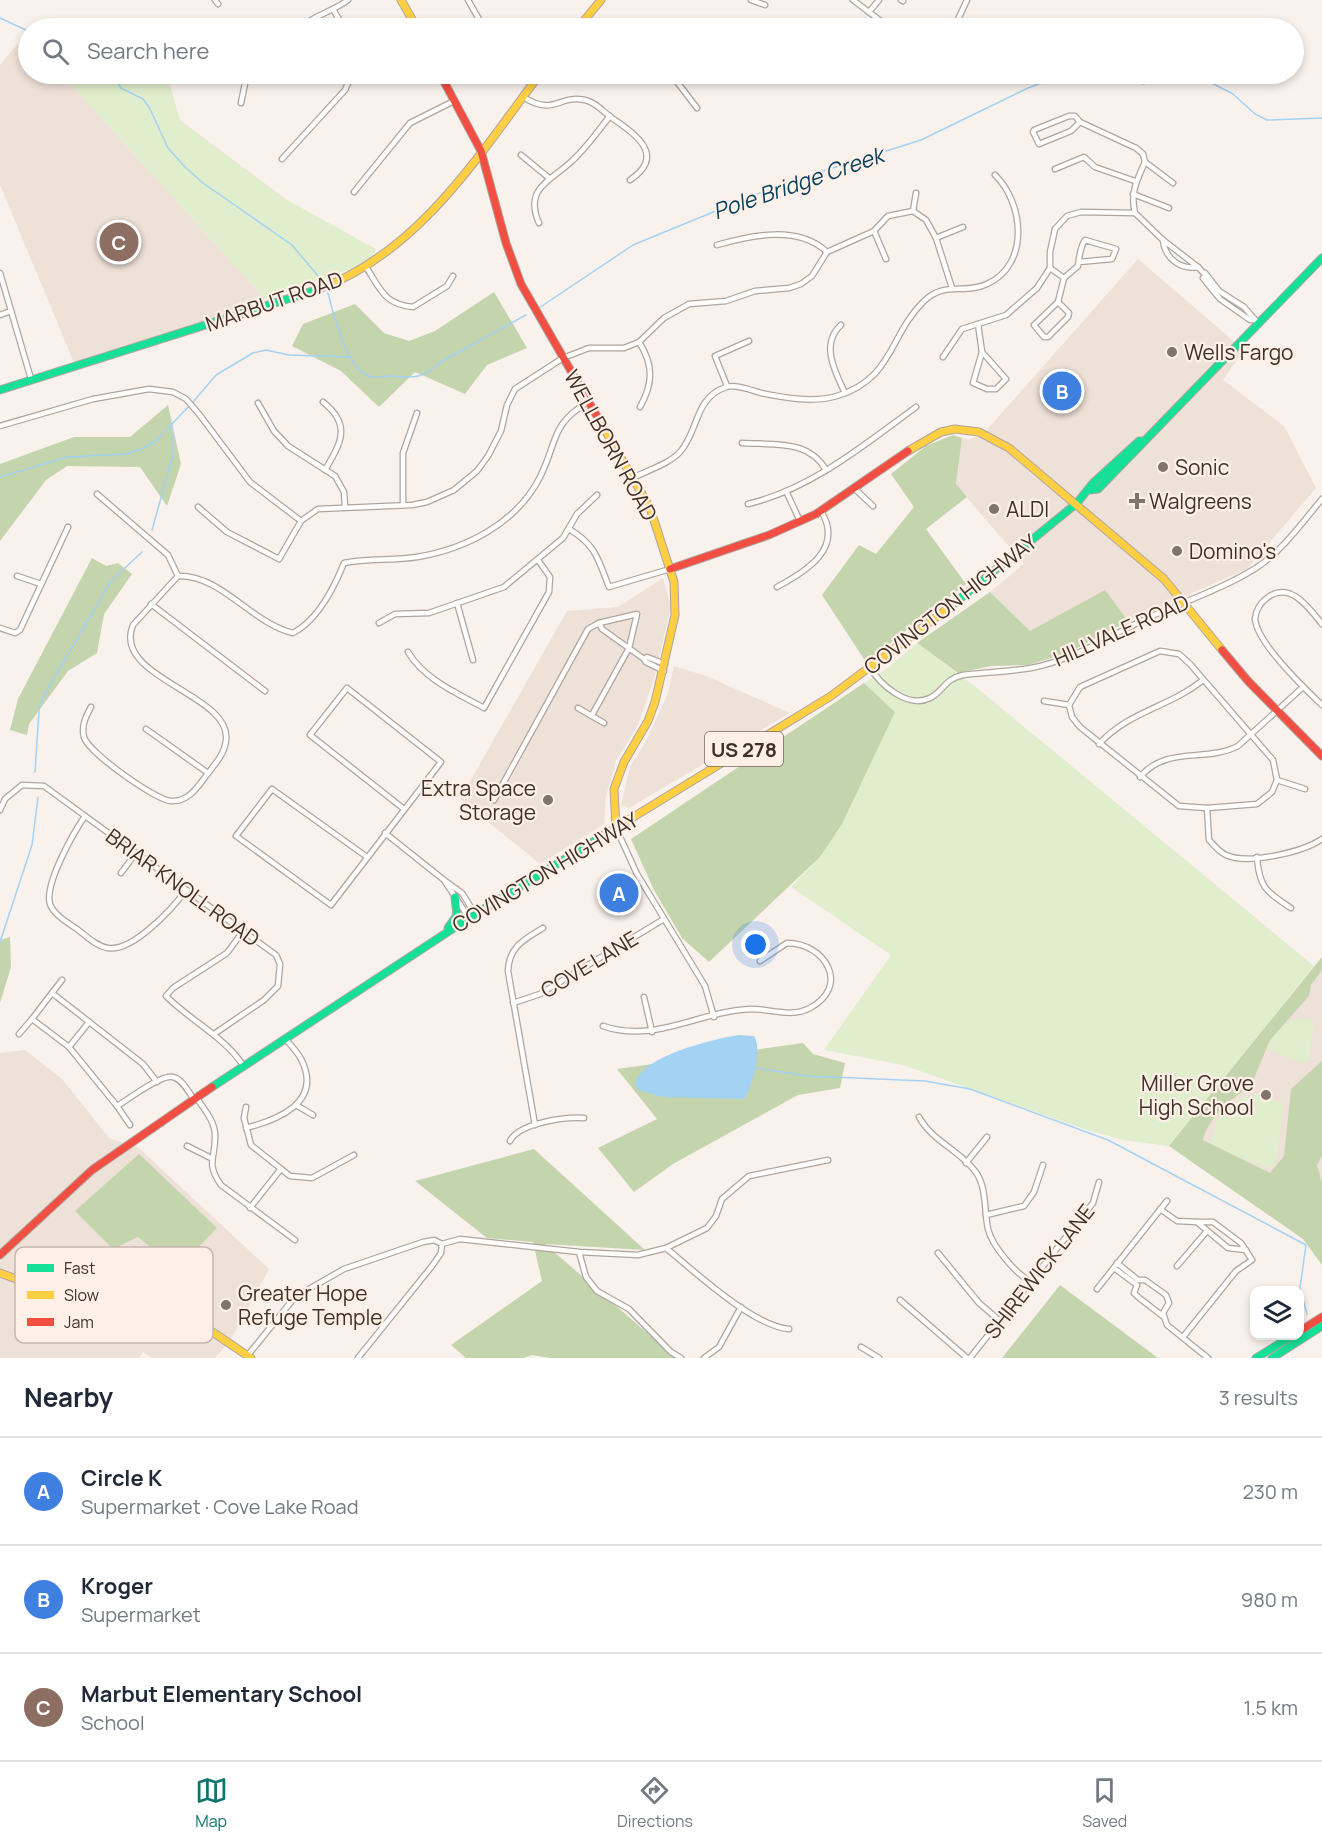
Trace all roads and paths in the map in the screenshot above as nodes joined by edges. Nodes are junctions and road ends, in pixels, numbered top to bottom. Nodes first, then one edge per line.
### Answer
1 (348, 0) edge
2 (401, 0) edge
3 (468, 0) edge
4 (601, 0) edge
5 (751, 0) edge
6 (853, 0) edge
7 (879, 0) edge
8 (967, 0) edge
9 (765, 5) dead end
10 (334, 11) junction
11 (869, 12) junction
12 (312, 18) edge
13 (338, 18) edge
14 (411, 18) edge
15 (478, 18) edge
16 (589, 18) edge
17 (877, 18) edge
18 (959, 18) edge
19 (245, 84) edge
20 (348, 84) edge
21 (446, 84) edge
22 (533, 84) edge
23 (679, 84) edge
24 (523, 97) junction
25 (455, 101) junction
26 (241, 103) dead end
27 (697, 108) dead end
28 (610, 116) junction
29 (1080, 122) junction
30 (481, 151) junction
31 (520, 155) dead end
32 (282, 159) dead end
33 (472, 161) junction
34 (1145, 162) junction
35 (486, 166) junction
36 (1055, 169) dead end
37 (995, 175) dead end
38 (549, 178) junction
39 (630, 180) dead end
40 (1135, 181) junction
41 (1173, 183) dead end
42 (354, 192) dead end
43 (916, 193) dead end
44 (1133, 194) junction
45 (1169, 208) dead end
46 (913, 211) junction
47 (1135, 213) junction
48 (538, 223) dead end
49 (963, 227) dead end
50 (874, 231) junction
51 (936, 238) junction
52 (1163, 240) junction
53 (717, 245) dead end
54 (827, 252) junction
55 (1322, 258) edge
56 (886, 259) dead end
57 (1079, 262) junction
58 (366, 267) junction
59 (1198, 267) junction
60 (1050, 268) junction
61 (0, 273) edge
62 (453, 276) dead end
63 (1064, 278) junction
64 (952, 288) junction
65 (1058, 302) junction
66 (11, 311) junction
67 (0, 315) edge
68 (1256, 322) junction
69 (978, 324) junction
70 (842, 325) dead end
71 (749, 341) dead end
72 (639, 342) junction
73 (982, 352) junction
74 (943, 357) dead end
75 (563, 358) junction
76 (31, 379) junction
77 (727, 386) junction
78 (0, 390) edge
79 (845, 393) junction
80 (323, 402) dead end
81 (588, 402) junction
82 (258, 403) dead end
83 (640, 407) dead end
84 (916, 407) dead end
85 (417, 413) dead end
86 (0, 426) edge
87 (742, 443) dead end
88 (826, 470) junction
89 (325, 471) junction
90 (633, 477) junction
91 (855, 489) junction
92 (786, 491) junction
93 (97, 494) dead end
94 (597, 495) dead end
95 (1322, 499) edge
96 (1077, 503) junction
97 (748, 504) dead end
98 (403, 505) junction
99 (345, 506) junction
100 (873, 506) dead end
101 (198, 507) dead end
102 (821, 511) junction
103 (301, 521) junction
104 (800, 521) junction
105 (68, 527) dead end
106 (569, 529) junction
107 (538, 560) junction
108 (670, 569) junction
109 (17, 576) dead end
110 (178, 576) junction
111 (41, 584) junction
112 (777, 587) dead end
113 (457, 603) junction
114 (1185, 603) junction
115 (151, 604) junction
116 (379, 622) dead end
117 (599, 623) junction
118 (1322, 624) edge
119 (0, 628) edge
120 (629, 648) junction
121 (408, 652) dead end
122 (473, 660) dead end
123 (664, 667) junction
124 (870, 667) junction
125 (1203, 680) junction
126 (1303, 687) junction
127 (265, 691) dead end
128 (1044, 701) dead end
129 (1069, 705) junction
130 (1322, 705) edge
131 (91, 707) dead end
132 (578, 708) dead end
133 (1276, 712) junction
134 (592, 715) junction
135 (604, 723) dead end
136 (146, 729) dead end
137 (1250, 736) junction
138 (1100, 744) junction
139 (1322, 756) edge
140 (208, 773) junction
141 (1140, 777) junction
142 (1276, 780) junction
143 (1305, 789) dead end
144 (494, 800) dead end
145 (1207, 808) junction
146 (404, 809) junction
147 (0, 810) edge
148 (85, 816) junction
149 (616, 828) junction
150 (385, 833) junction
151 (1322, 840) edge
152 (136, 853) junction
153 (367, 857) junction
154 (1257, 857) junction
155 (121, 873) dead end
156 (444, 879) junction
157 (186, 890) junction
158 (455, 897) junction
159 (1292, 908) dead end
160 (472, 916) junction
161 (664, 919) junction
162 (543, 928) dead end
163 (244, 930) junction
164 (445, 933) junction
165 (760, 961) dead end
166 (62, 980) dead end
167 (52, 993) junction
168 (644, 997) dead end
169 (513, 1003) junction
170 (714, 1017) junction
171 (32, 1019) junction
172 (89, 1022) junction
173 (603, 1026) dead end
174 (652, 1032) junction
175 (19, 1034) dead end
176 (214, 1034) junction
177 (285, 1038) junction
178 (69, 1047) junction
179 (243, 1065) junction
180 (157, 1082) junction
181 (194, 1097) junction
182 (296, 1105) junction
183 (117, 1106) junction
184 (246, 1107) dead end
185 (313, 1115) dead end
186 (919, 1117) dead end
187 (584, 1118) dead end
188 (130, 1125) dead end
189 (535, 1125) junction
190 (246, 1128) junction
191 (987, 1137) dead end
192 (510, 1141) dead end
193 (187, 1146) dead end
194 (354, 1155) dead end
195 (211, 1158) junction
196 (828, 1160) dead end
197 (966, 1163) junction
198 (1042, 1165) dead end
199 (280, 1170) junction
200 (1100, 1182) dead end
201 (1167, 1201) dead end
202 (250, 1208) junction
203 (1160, 1209) junction
204 (986, 1215) junction
205 (1197, 1222) junction
206 (1208, 1231) junction
207 (294, 1240) dead end
208 (442, 1244) junction
209 (666, 1248) junction
210 (1246, 1250) junction
211 (579, 1252) junction
212 (938, 1253) dead end
213 (0, 1255) edge
214 (1116, 1266) junction
215 (1178, 1266) dead end
216 (0, 1273) edge
217 (15, 1280) edge
218 (1031, 1282) junction
219 (1097, 1290) dead end
220 (900, 1300) dead end
221 (741, 1307) junction
222 (1164, 1317) junction
223 (1322, 1317) edge
224 (1000, 1321) junction
225 (1322, 1326) edge
226 (1304, 1328) edge
227 (789, 1329) dead end
228 (213, 1330) edge
229 (1183, 1337) junction
230 (1284, 1340) edge
231 (861, 1347) dead end
232 (249, 1357) edge
233 (358, 1358) edge
234 (681, 1358) edge
235 (704, 1358) edge
236 (879, 1358) edge
237 (968, 1358) edge
238 (1208, 1358) edge
239 (1256, 1358) edge
240 (1272, 1358) edge

1 - 10 street
2 - 14 main road
3 - 15 street
4 - 16 main road
5 - 9 street
6 - 11 street
7 - 11 street
8 - 18 street
10 - 12 street
10 - 13 street
11 - 17 street
19 - 26 street
20 - 32 street
21 - 25 main road, WELLBORN ROAD
22 - 24 main road, MARBUT ROAD
23 - 27 street
24 - 28 street
24 - 30 main road, MARBUT ROAD
25 - 30 main road, WELLBORN ROAD
25 - 42 street
28 - 38 street
28 - 39 street
29 - 29 street
29 - 34 street
30 - 33 main road, MARBUT ROAD
30 - 35 main road, WELLBORN ROAD
31 - 38 street
33 - 35 main road
33 - 58 main road, MARBUT ROAD
34 - 40 street
34 - 41 street
35 - 75 main road, WELLBORN ROAD
36 - 40 street
37 - 64 street
38 - 48 street
40 - 44 street
43 - 46 street
44 - 45 street
44 - 47 street
46 - 50 street
46 - 51 street
47 - 52 street
47 - 60 street
49 - 51 street
50 - 54 street
50 - 56 street
51 - 64 street
52 - 59 street
52 - 59 street
53 - 54 street
54 - 72 street
55 - 68 main road, COVINGTON HIGHWAY / US 278
57 - 57 street
57 - 63 street
58 - 62 street
58 - 76 main road, MARBUT ROAD
59 - 68 street
60 - 63 street
60 - 69 street
61 - 66 street
63 - 65 street
64 - 79 street
65 - 65 street
66 - 67 street
66 - 76 street
68 - 96 main road, COVINGTON HIGHWAY / US 278
69 - 73 street
69 - 74 street
70 - 79 street
71 - 77 street
72 - 75 street
72 - 83 street
73 - 73 street
75 - 81 main road, WELLBORN ROAD
75 - 98 street
76 - 78 main road, MARBUT ROAD
77 - 79 street
77 - 90 street
80 - 89 street
81 - 90 main road, WELLBORN ROAD
81 - 110 street
82 - 89 street
84 - 88 street
85 - 98 street
86 - 103 street
87 - 88 street
88 - 92 street
89 - 99 street
90 - 108 main road, WELLBORN ROAD
91 - 96 main road
91 - 100 street
91 - 102 main road
92 - 97 street
92 - 104 street
93 - 110 street
94 - 106 street
95 - 114 street, HILLVALE ROAD
96 - 114 main road
96 - 124 main road, COVINGTON HIGHWAY / US 278
98 - 99 street
99 - 103 street
101 - 103 street
102 - 104 main road
102 - 112 street
104 - 108 main road
105 - 111 street
106 - 107 street
106 - 108 street
107 - 113 street
107 - 121 street
108 - 123 main road, WELLBORN ROAD
109 - 111 street
110 - 115 street
111 - 119 street
113 - 116 street
113 - 122 street
114 - 124 street, HILLVALE ROAD
114 - 133 main road
115 - 127 street
115 - 140 street
117 - 120 street
117 - 120 street
117 - 144 street
118 - 126 street
120 - 123 street
120 - 134 street
123 - 149 main road, WELLBORN ROAD
124 - 149 main road, COVINGTON HIGHWAY / US 278
125 - 129 street
125 - 137 street
125 - 138 street
126 - 130 street
126 - 133 street
128 - 129 street
129 - 138 street
131 - 140 street
132 - 134 street
133 - 137 street
133 - 139 main road
134 - 135 street
136 - 140 street
137 - 141 street
137 - 142 street
138 - 141 street
141 - 145 street
142 - 143 street
142 - 145 street
145 - 154 street
146 - 146 street
146 - 150 street
147 - 148 street, BRIAR KNOLL ROAD
148 - 152 street, BRIAR KNOLL ROAD
148 - 157 street
149 - 160 main road, COVINGTON HIGHWAY / US 278
149 - 161 street
150 - 153 street
150 - 156 street
151 - 154 street
152 - 155 street
152 - 157 street, BRIAR KNOLL ROAD
153 - 153 street
154 - 159 street
156 - 158 street
156 - 160 street
157 - 163 street, BRIAR KNOLL ROAD
158 - 160 street
158 - 164 main road
160 - 164 main road, COVINGTON HIGHWAY / US 278
161 - 169 street, COVE LANE
161 - 170 street
162 - 169 street
163 - 176 street, BRIAR KNOLL ROAD
163 - 176 street
164 - 177 main road, COVINGTON HIGHWAY / US 278
165 - 170 street
166 - 167 street
167 - 171 street
167 - 172 street
168 - 174 street
169 - 189 street
170 - 174 street
171 - 175 street
171 - 178 street
172 - 178 street
172 - 180 street
173 - 174 street
176 - 179 street
177 - 179 main road, COVINGTON HIGHWAY / US 278
177 - 182 street
178 - 183 street
179 - 181 main road, COVINGTON HIGHWAY / US 278
180 - 181 street
180 - 183 street
181 - 195 street
181 - 213 main road, COVINGTON HIGHWAY / US 278
182 - 185 street
182 - 190 street
183 - 188 street
184 - 190 street
186 - 197 street
187 - 189 street
189 - 192 street
190 - 199 street
191 - 197 street
193 - 195 street
194 - 199 street
195 - 202 street
196 - 209 street
197 - 204 street
198 - 204 street
199 - 202 street
200 - 218 street, SHIREWICK LANE
201 - 203 street
202 - 207 street
203 - 205 street
203 - 214 street
204 - 218 street
205 - 206 street
205 - 210 street
206 - 210 street
206 - 215 street
208 - 211 street
208 - 232 street
208 - 233 street
209 - 211 street
209 - 221 street
210 - 229 street
211 - 234 street
212 - 224 street
214 - 219 street
214 - 222 street
214 - 222 street
216 - 217 main road
218 - 224 street, SHIREWICK LANE
220 - 237 street
221 - 227 street
221 - 235 street
222 - 229 street
223 - 226 main road
224 - 237 street, SHIREWICK LANE
225 - 240 main road
228 - 232 main road
229 - 238 street
230 - 239 main road
231 - 236 street

